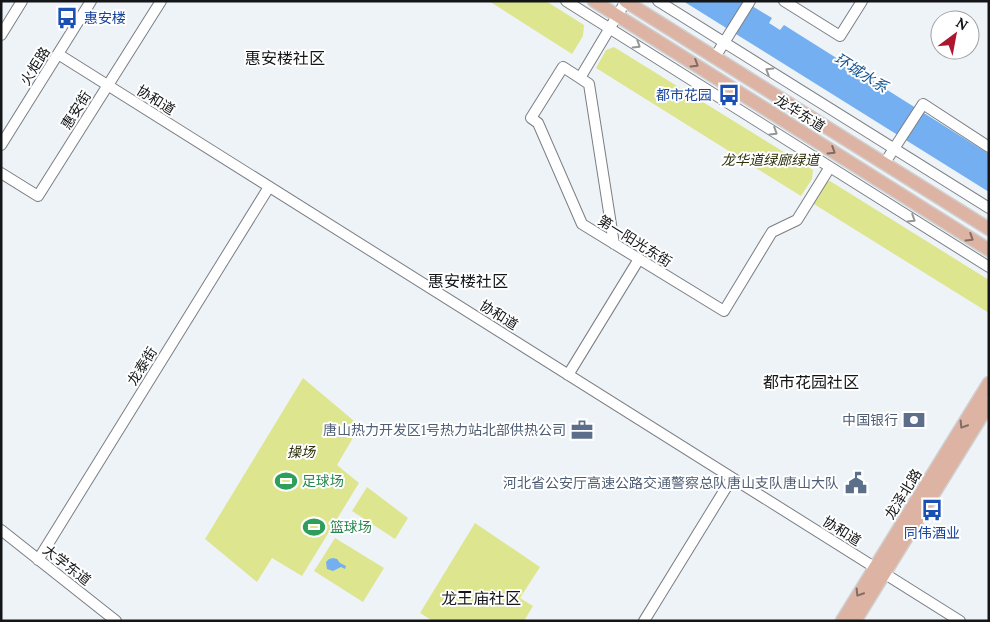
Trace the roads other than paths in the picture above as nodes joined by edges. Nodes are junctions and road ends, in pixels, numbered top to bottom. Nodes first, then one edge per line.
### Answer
1 (22, 1) edge
2 (91, 1) edge
3 (160, 1) edge
4 (566, 1) edge
5 (594, 1) edge
6 (626, 1) edge
7 (658, 1) edge
8 (750, 1) edge
9 (784, 1) edge
10 (862, 1) edge
11 (618, 16) junction
12 (610, 28) junction
13 (1, 35) edge
14 (727, 38) junction
15 (58, 54) junction
16 (715, 57) junction
17 (580, 78) junction
18 (107, 86) junction
19 (1, 145) edge
20 (897, 145) junction
21 (989, 147) edge
22 (884, 164) junction
23 (830, 167) junction
24 (1, 173) edge
25 (269, 187) junction
26 (989, 208) edge
27 (989, 229) edge
28 (614, 244) junction
29 (989, 250) edge
30 (639, 259) junction
31 (989, 266) edge
32 (568, 375) junction
33 (989, 383) edge
34 (989, 404) edge
35 (732, 478) junction
36 (1, 530) edge
37 (38, 560) junction
38 (879, 570) junction
39 (116, 621) edge
40 (644, 621) edge
41 (842, 621) edge
42 (854, 621) edge
43 (960, 621) edge

1 - 13 street
2 - 15 street, 火炬路
3 - 18 street, 惠安街
4 - 12 street
5 - 11 main road, 龙华东道
6 - 11 street
6 - 16 main road, 龙华东道
7 - 14 street
8 - 14 street
9 - 10 street
11 - 12 street
11 -> 29 main road, 龙华东道
12 - 17 street
12 -> 23 street
14 - 16 street
20 -> 14 street
15 - 18 street, 协和道
15 - 19 street, 火炬路
16 - 22 main road, 龙华东道
17 - 28 street
17 - 28 street, 第一阳光东街
18 - 24 street, 惠安街
18 - 25 street, 协和道
20 - 21 street
20 - 22 street
20 - 26 street
22 - 27 main road, 龙华东道
23 - 30 street, 第一阳光东街
23 -> 31 street
25 - 32 street, 协和道
25 - 37 street, 龙泰街
28 - 30 street, 第一阳光东街
30 - 32 street
32 - 35 street, 协和道
33 -> 38 main road, 龙泽北路
34 - 38 main road, 龙泽北路
35 - 38 street, 协和道
35 - 40 street
36 - 37 street, 大学东道
37 - 39 street, 大学东道
38 -> 41 main road, 龙泽北路
38 - 42 main road, 龙泽北路
38 - 43 street, 协和道

